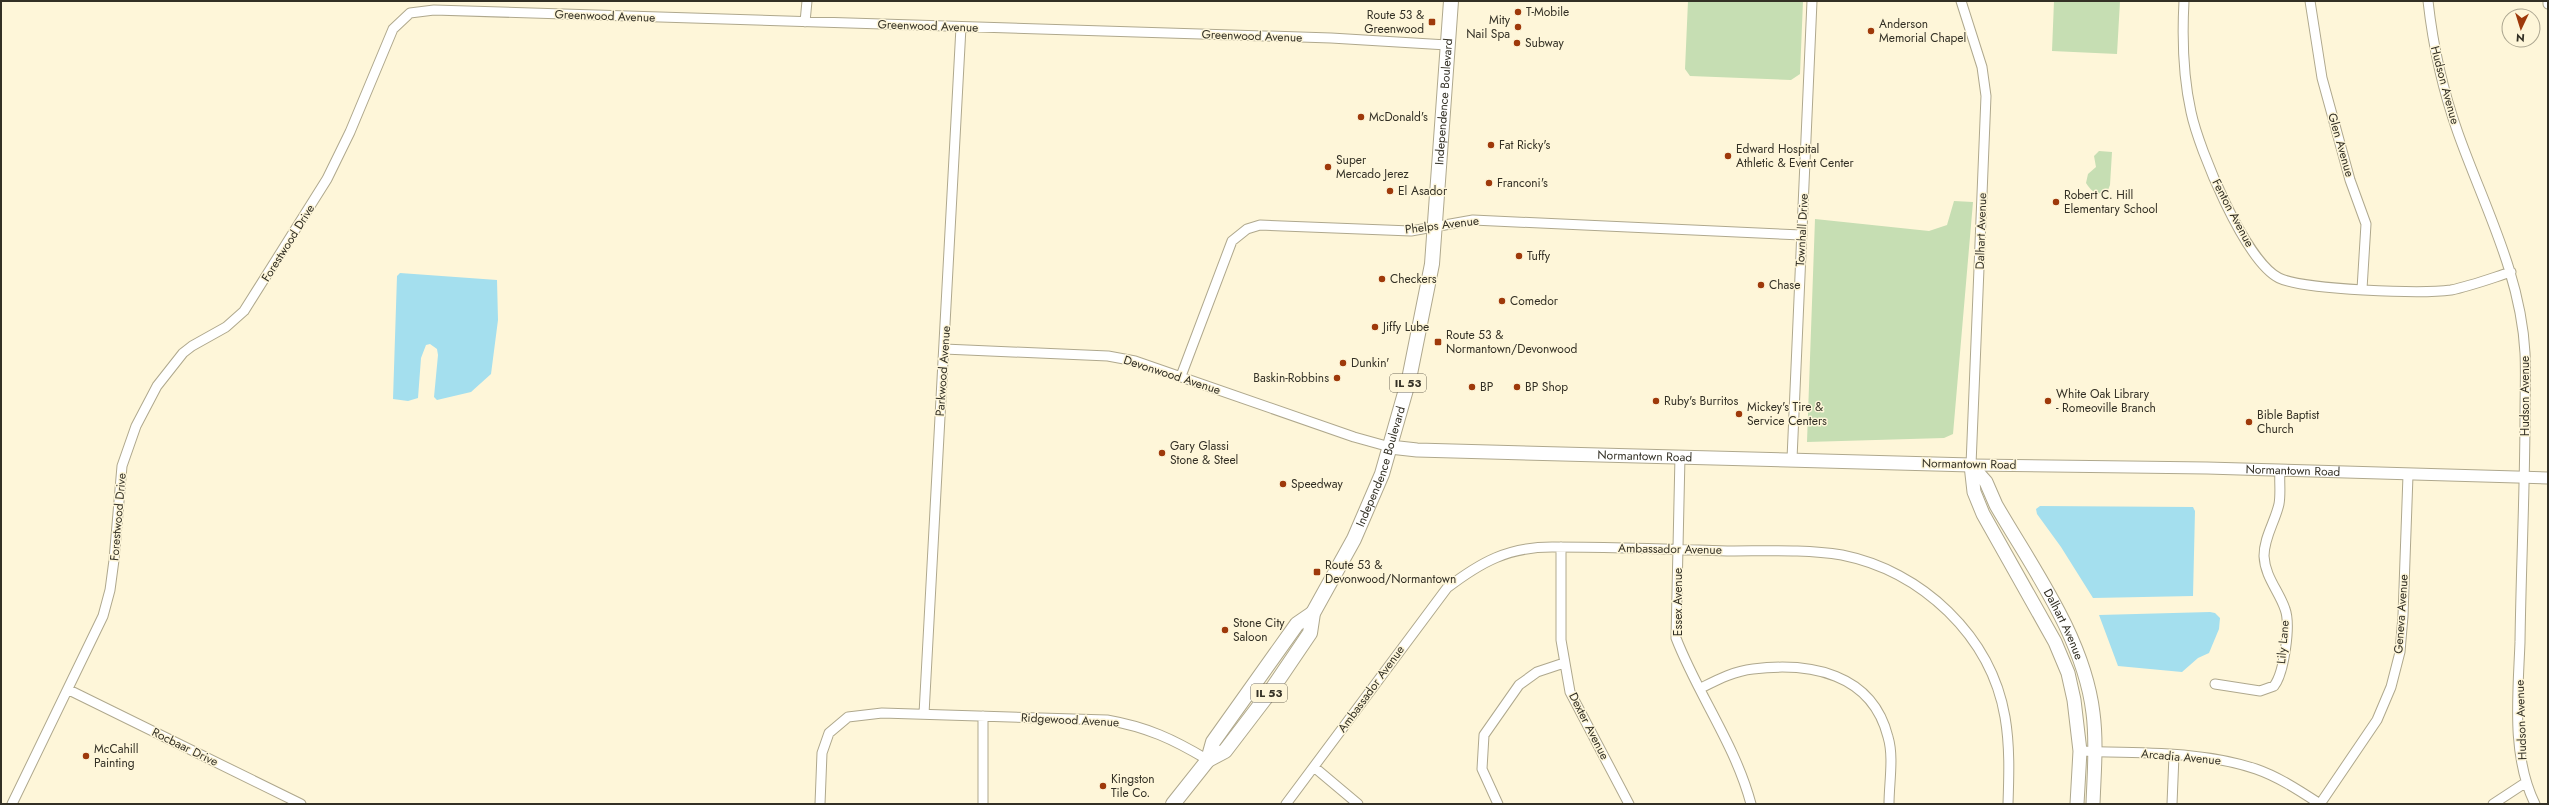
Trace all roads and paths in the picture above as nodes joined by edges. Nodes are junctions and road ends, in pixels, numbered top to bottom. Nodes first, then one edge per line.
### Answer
1 (807, 1) edge
2 (1451, 1) edge
3 (1812, 1) edge
4 (1961, 1) edge
5 (2184, 1) edge
6 (2310, 1) edge
7 (2428, 1) edge
8 (410, 14) joint
9 (805, 22) junction
10 (961, 27) junction
11 (1447, 45) junction
12 (1435, 226) junction
13 (1802, 235) junction
14 (2512, 272) junction
15 (2362, 288) junction
16 (944, 349) junction
17 (1180, 376) junction
18 (1390, 447) junction
19 (1680, 456) junction
20 (1792, 459) junction
21 (1971, 465) junction
22 (2280, 470) junction
23 (2408, 475) junction
24 (2525, 478) junction
25 (2548, 478) edge
26 (1561, 547) junction
27 (1677, 549) junction
28 (1564, 663) junction
29 (2215, 684) dead end
30 (1701, 688) junction
31 (69, 690) junction
32 (924, 714) junction
33 (983, 716) junction
34 (2080, 751) junction
35 (2096, 752) junction
36 (2174, 755) junction
37 (1208, 760) junction
38 (1314, 767) junction
39 (2525, 783) junction
40 (12, 804) edge
41 (301, 804) edge
42 (820, 804) edge
43 (982, 804) edge
44 (1173, 804) edge
45 (1286, 804) edge
46 (1358, 804) edge
47 (1498, 804) edge
48 (1629, 804) edge
49 (1751, 804) edge
50 (1889, 804) edge
51 (2008, 804) edge
52 (2077, 804) edge
53 (2093, 804) edge
54 (2172, 804) edge
55 (2320, 804) edge
56 (2493, 804) edge
57 (2534, 804) edge

1 - 9 street
2 - 11 main road, Independence Boulevard / IL 53
3 - 13 street, Townhall Drive
4 - 21 street, Dalhart Avenue
5 - 15 street, Fenton Avenue
6 - 15 street, Glen Avenue
7 - 14 street, Hudson Avenue
8 - 9 street, Greenwood Avenue
8 - 31 street, Forestwood Drive
9 - 10 street, Greenwood Avenue
10 - 11 street, Greenwood Avenue
10 - 16 street, Parkwood Avenue
11 - 12 main road, Independence Boulevard / IL 53
12 - 13 street, Phelps Avenue
12 - 17 street, Phelps Avenue
12 - 18 main road, Independence Boulevard / IL 53
13 - 20 street, Townhall Drive
14 - 15 street, Fenton Avenue
14 - 24 street, Hudson Avenue
16 - 17 street, Devonwood Avenue
16 - 32 street, Parkwood Avenue
17 - 18 street, Devonwood Avenue
18 - 19 main road, Normantown Road
18 - 37 main road, Independence Boulevard / IL 53
19 - 20 main road, Normantown Road
19 - 27 street, Essex Avenue
20 - 21 main road, Normantown Road
21 - 22 street, Normantown Road
21 - 34 main road, Dalhart Avenue
21 - 35 main road, Dalhart Avenue
22 - 23 street, Normantown Road
22 - 29 street, Lily Lane
23 - 24 street, Normantown Road
23 - 55 street, Geneva Avenue
24 - 25 street, Normantown Road
24 - 39 street, Hudson Avenue
26 - 27 street, Ambassador Avenue
26 - 28 street, Dexter Avenue
26 - 38 street, Ambassador Avenue
27 - 30 street, Essex Avenue
27 - 51 street, Ambassador Avenue
28 - 47 street
28 - 48 street, Dexter Avenue
30 - 49 street, Essex Avenue
30 - 50 street
31 - 40 street, Forestwood Drive
31 - 41 street, Rocbaar Drive
32 - 33 street, Ridgewood Avenue
32 - 42 street
33 - 37 street, Ridgewood Avenue
33 - 43 street
34 - 35 street, Arcadia Avenue
34 - 52 main road, Dalhart Avenue
35 - 36 street, Arcadia Avenue
35 - 53 main road, Dalhart Avenue
36 - 54 street
36 - 55 street, Arcadia Avenue
37 - 44 main road, Independence Boulevard / IL 53
38 - 45 street, Ambassador Avenue
38 - 46 street
39 - 56 street
39 - 57 street, Hudson Avenue

